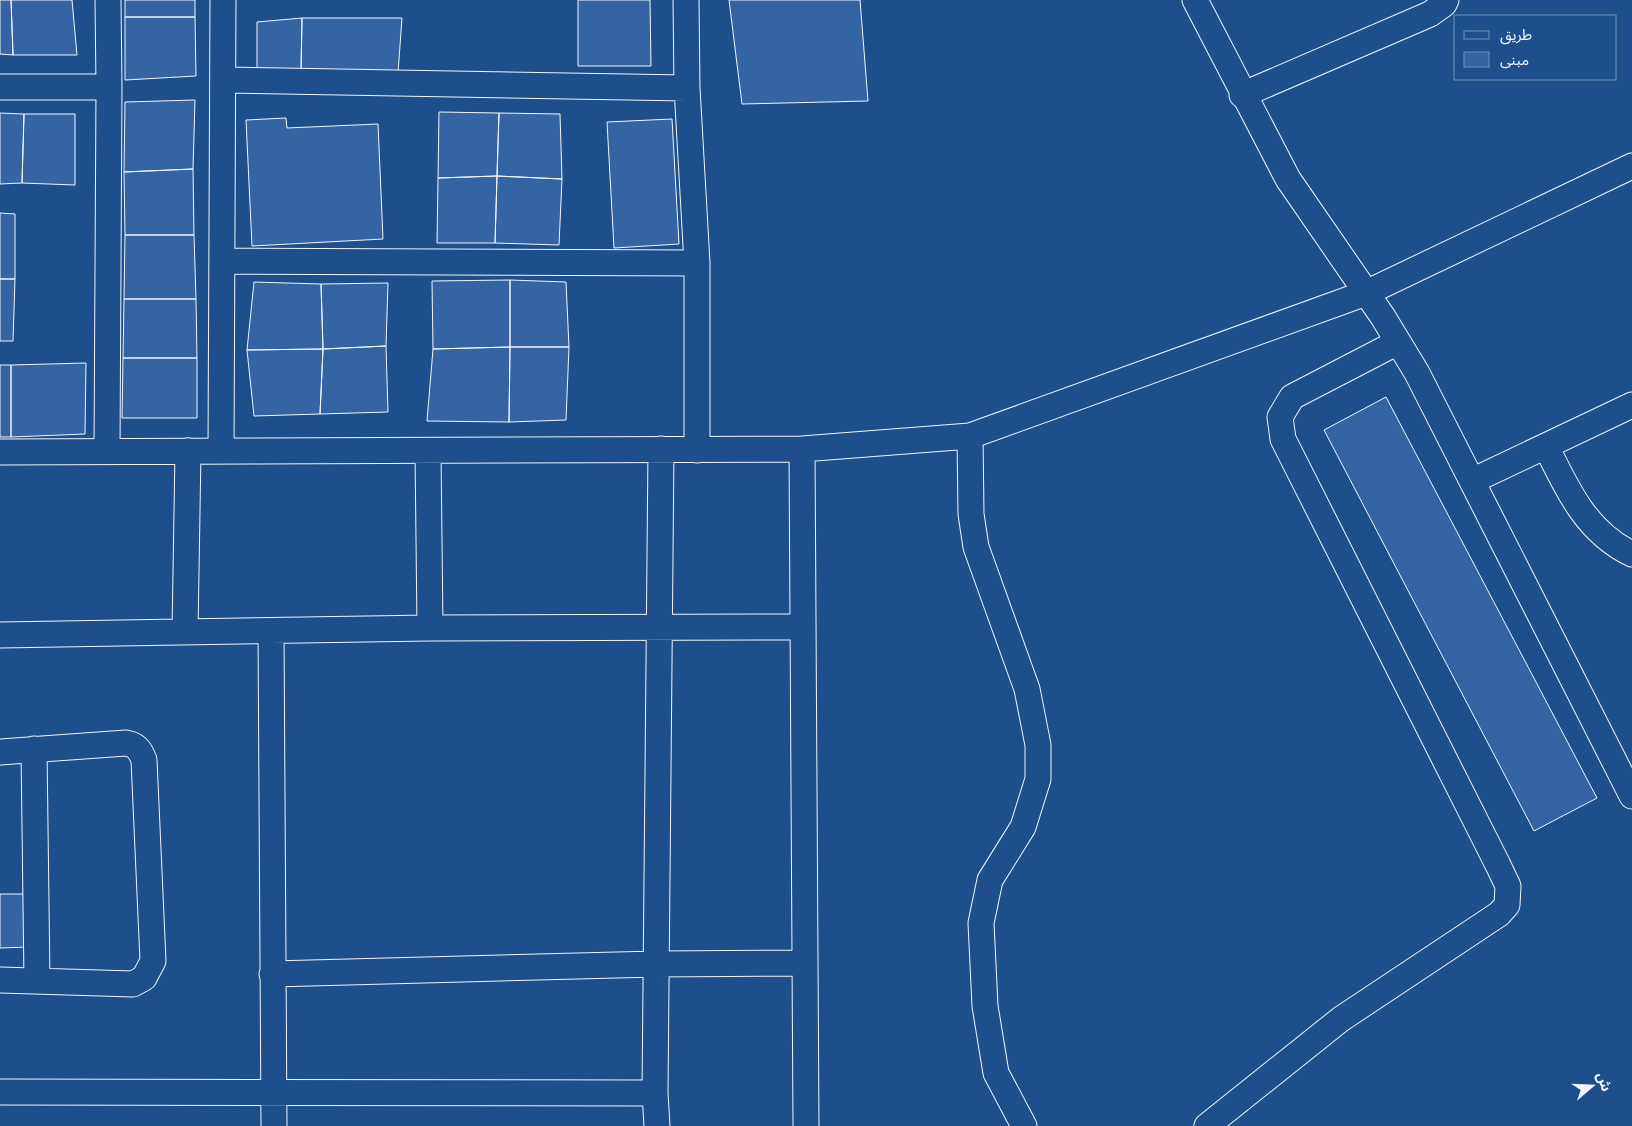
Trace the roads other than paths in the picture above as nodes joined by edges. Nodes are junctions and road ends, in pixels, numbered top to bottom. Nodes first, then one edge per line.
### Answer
1 (108, 0) edge
2 (223, 0) edge
3 (686, 0) edge
4 (1195, 0) edge
5 (1446, 0) edge
6 (223, 80) junction
7 (0, 87) edge
8 (110, 87) junction
9 (687, 88) junction
10 (1242, 95) junction
11 (1632, 166) edge
12 (222, 260) junction
13 (697, 263) junction
14 (1366, 293) junction
15 (1398, 342) junction
16 (1632, 405) edge
17 (970, 436) junction
18 (1546, 446) junction
19 (802, 449) junction
20 (428, 450) junction
21 (661, 450) junction
22 (697, 450) junction
23 (107, 451) junction
24 (188, 451) junction
25 (221, 451) junction
26 (0, 452) edge
27 (1472, 481) junction
28 (1632, 554) edge
29 (659, 626) junction
30 (804, 627) junction
31 (430, 628) junction
32 (271, 631) junction
33 (185, 632) junction
34 (0, 635) edge
35 (34, 749) junction
36 (0, 752) edge
37 (1632, 796) edge
38 (804, 963) junction
39 (656, 964) junction
40 (272, 974) junction
41 (0, 980) edge
42 (37, 981) junction
43 (0, 1092) edge
44 (276, 1092) junction
45 (655, 1093) junction
46 (274, 1126) edge
47 (657, 1126) edge
48 (806, 1126) edge
49 (1024, 1126) edge
50 (1207, 1126) edge

1 - 8 street
2 - 6 street
3 - 9 street
4 - 10 street
5 - 10 street
6 - 9 street
6 - 12 street
7 - 8 street
8 - 23 street
9 - 13 street
10 - 14 street
11 - 14 street
12 - 13 street
12 - 25 street
13 - 22 street
14 - 15 street
14 - 17 street
15 - 27 street
15 - 50 street
16 - 18 street
17 - 19 street
17 - 49 street
18 - 27 street
18 - 28 street
19 - 22 street
19 - 30 street
20 - 21 street
20 - 25 street
20 - 31 street
21 - 22 street
21 - 29 street
23 - 24 street
23 - 26 street
24 - 25 street
24 - 33 street
27 - 37 street
29 - 30 street
29 - 31 street
29 - 39 street
30 - 38 street
31 - 32 street
32 - 33 street
32 - 40 street
33 - 34 street
35 - 36 street
35 - 42 street
35 - 42 street
38 - 39 street
38 - 48 street
39 - 40 street
39 - 45 street
40 - 44 street
41 - 42 street
43 - 44 street
44 - 45 street
44 - 46 street
45 - 47 street

